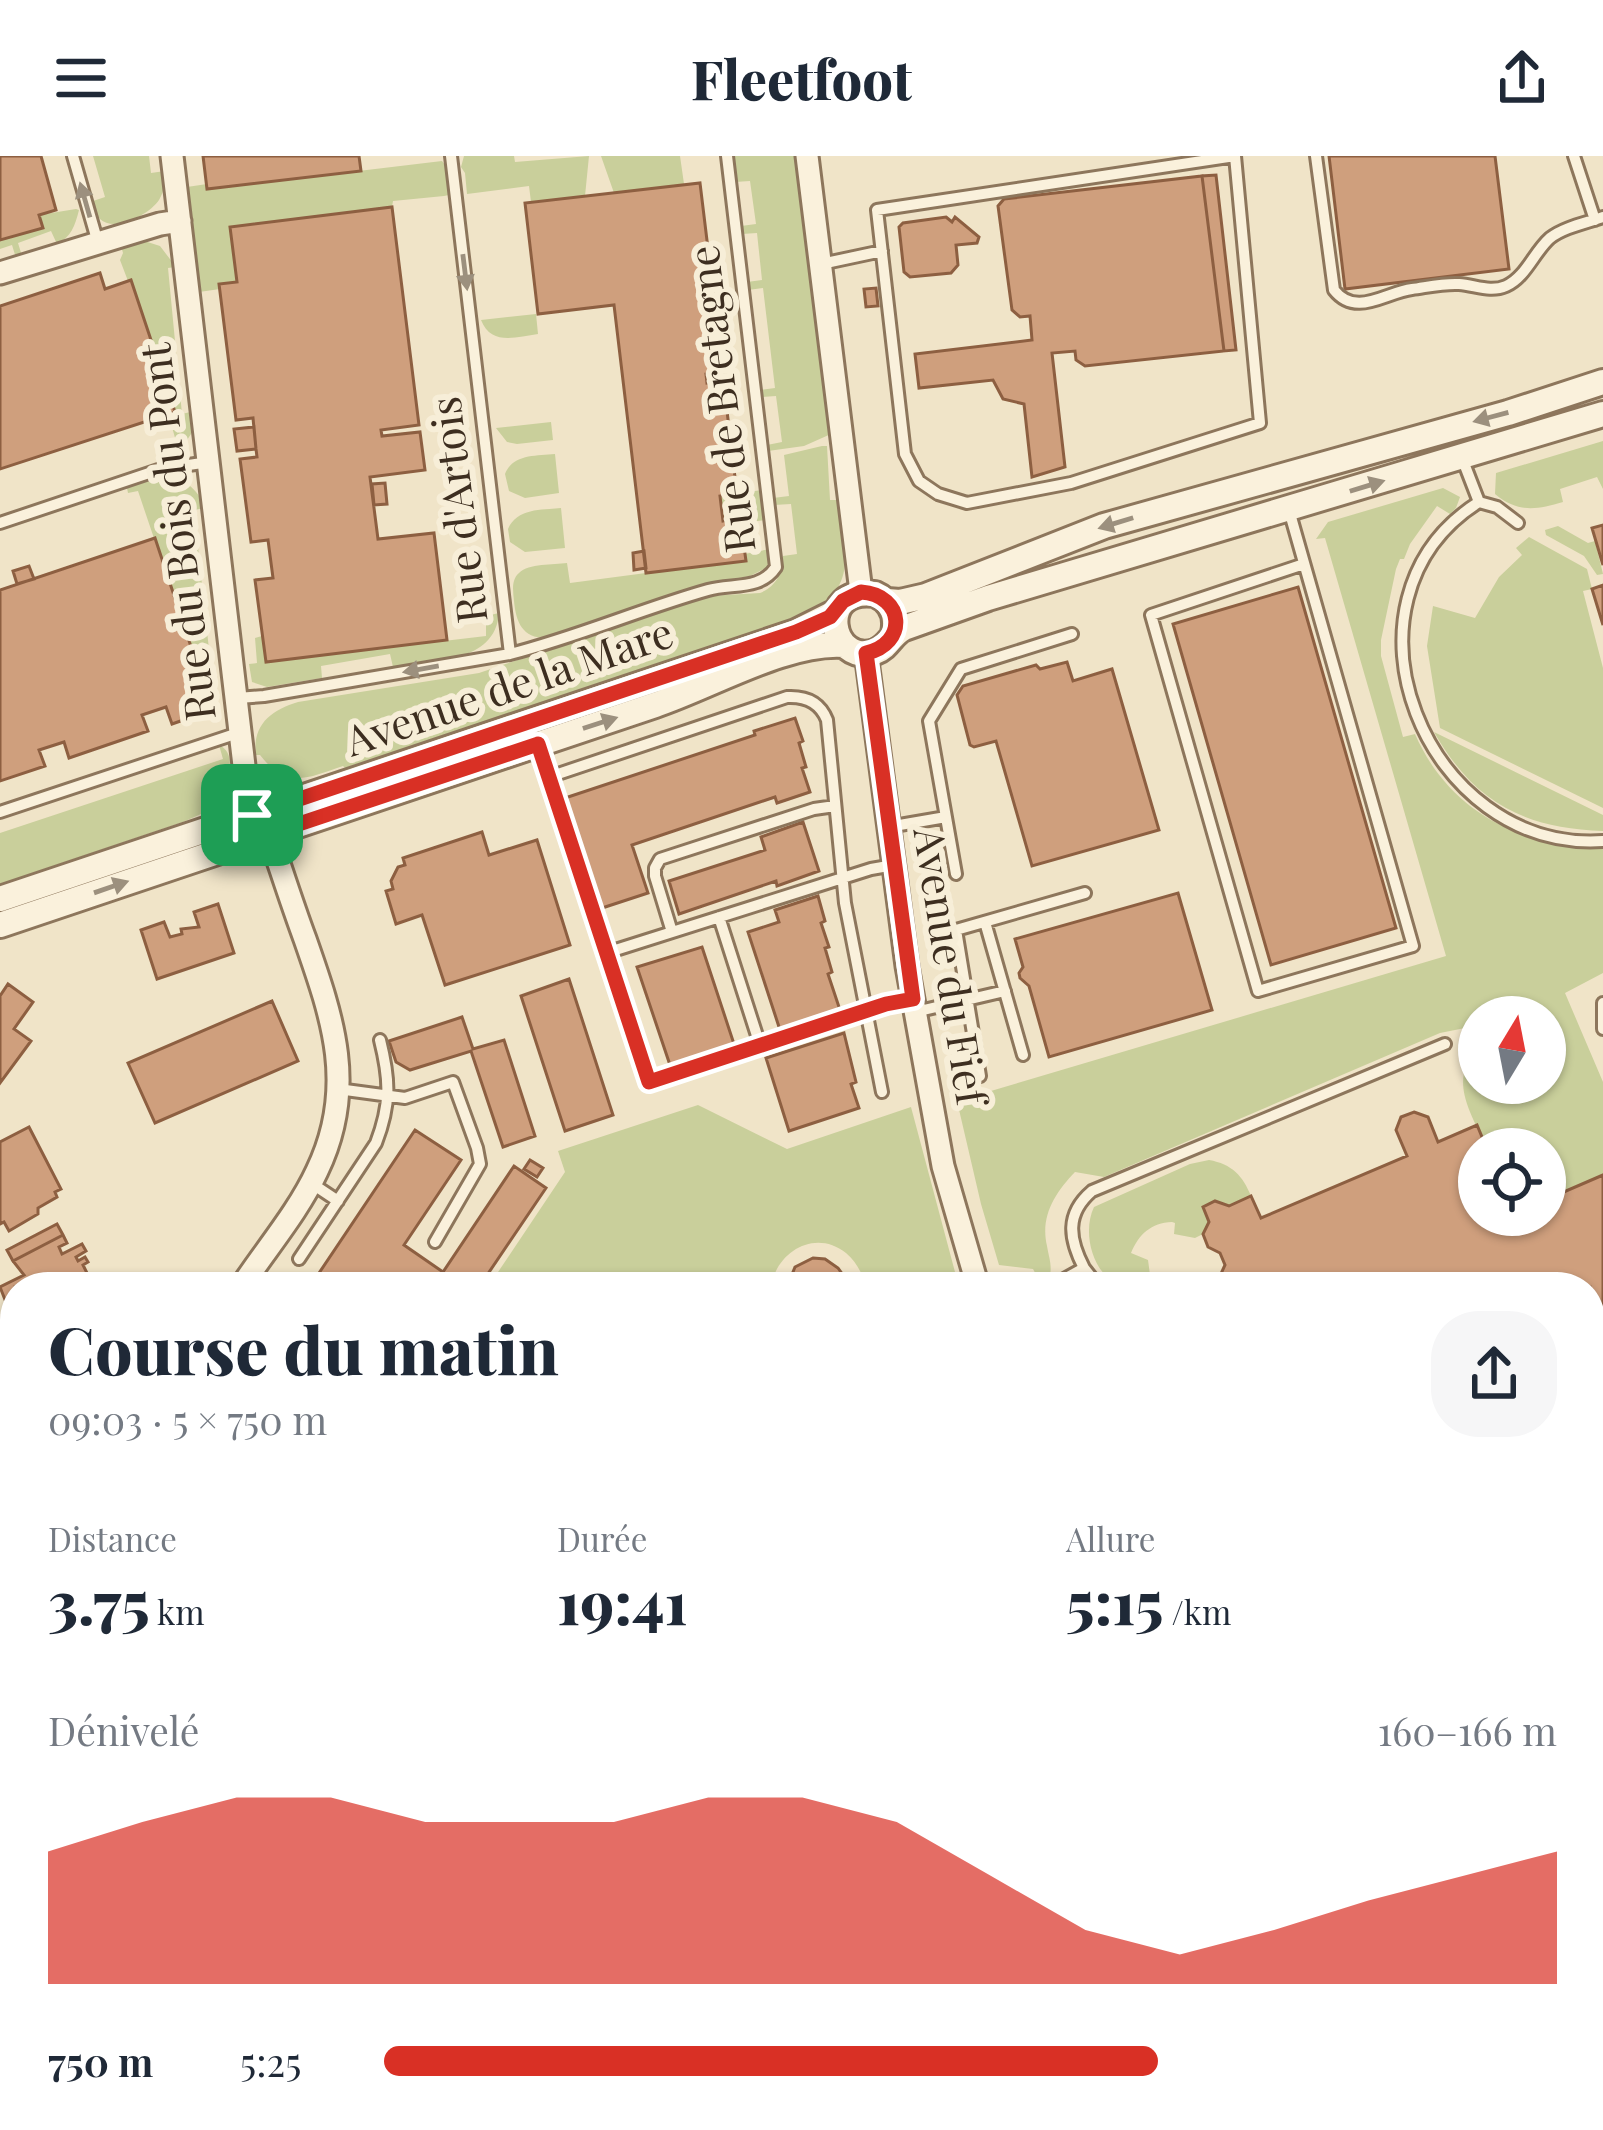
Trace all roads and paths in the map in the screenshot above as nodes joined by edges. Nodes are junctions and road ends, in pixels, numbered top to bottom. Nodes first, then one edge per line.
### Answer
1 (73, 156) edge
2 (172, 156) edge
3 (451, 156) edge
4 (728, 156) edge
5 (807, 156) edge
6 (1235, 156) edge
7 (1316, 156) edge
8 (1574, 156) edge
9 (1597, 205) edge
10 (1599, 219) edge
11 (180, 221) junction
12 (98, 243) junction
13 (882, 251) junction
14 (820, 265) junction
15 (0, 273) edge
16 (1603, 382) edge
17 (1603, 414) edge
18 (1462, 458) junction
19 (210, 462) junction
20 (1479, 502) junction
21 (1289, 510) junction
22 (1518, 523) dead end
23 (0, 524) edge
24 (1304, 564) junction
25 (861, 592) junction
26 (886, 601) junction
27 (836, 612) junction
28 (894, 633) junction
29 (1072, 634) dead end
30 (855, 649) junction
31 (510, 654) junction
32 (238, 698) junction
33 (241, 732) junction
34 (538, 744) junction
35 (549, 777) junction
36 (835, 806) junction
37 (0, 812) edge
38 (946, 817) junction
39 (260, 824) junction
40 (888, 827) junction
41 (1603, 841) edge
42 (894, 865) junction
43 (956, 874) dead end
44 (842, 878) junction
45 (1085, 893) dead end
46 (0, 899) edge
47 (719, 917) junction
48 (985, 922) junction
49 (0, 925) edge
50 (672, 932) junction
51 (606, 953) junction
52 (1005, 991) junction
53 (967, 1000) junction
54 (1603, 1003) edge
55 (914, 1005) junction
56 (866, 1010) junction
57 (1603, 1029) edge
58 (380, 1040) dead end
59 (1445, 1044) dead end
60 (760, 1045) junction
61 (1023, 1055) dead end
62 (980, 1076) dead end
63 (338, 1089) junction
64 (882, 1092) dead end
65 (388, 1097) junction
66 (310, 1183) junction
67 (338, 1201) junction
68 (435, 1242) dead end
69 (299, 1258) dead end
70 (1084, 1268) junction
71 (252, 1272) edge
72 (974, 1272) edge
73 (1077, 1272) edge
74 (1087, 1272) edge

12 -> 1 lane
2 - 11 street, Rue du Bois du Pont
3 -> 31 lane, Rue d'Artois
4 - 31 lane, Rue de Bretagne
5 - 14 street
6 - 13 lane
6 - 13 lane
7 - 10 lane
8 - 9 lane
9 - 10 lane
11 - 12 street
11 - 19 street, Rue du Bois du Pont
12 - 15 street
13 - 14 lane
14 - 25 street
16 -> 26 street
17 - 18 street, Avenue de la Mare
18 - 20 lane
21 -> 18 street, Avenue de la Mare
19 - 23 lane
19 - 32 street, Rue du Bois du Pont
20 - 22 lane
20 - 41 lane
21 - 24 lane
21 - 28 street, Avenue de la Mare
24 - 24 lane
25 - 26 street
25 - 27 street, Avenue de la Mare
26 - 28 street
27 - 30 street
27 - 39 street, Avenue de la Mare
28 - 30 street, Avenue de la Mare
29 - 38 lane
34 -> 30 street, Avenue de la Mare
30 - 40 street, Avenue du Fief
31 -> 32 lane, Rue d'Artois
32 - 33 street, Rue du Bois du Pont
33 - 37 lane
33 - 39 street, Rue du Bois du Pont
34 - 35 lane
34 - 39 street, Avenue de la Mare
35 - 36 lane
35 - 51 lane
36 - 44 lane
36 - 50 lane
38 - 40 lane
38 - 43 lane
39 - 46 street, Avenue de la Mare
49 -> 39 street, Avenue de la Mare
39 - 63 street, Rue du Bois du Pont
40 - 42 street, Avenue du Fief
42 - 44 lane
42 - 55 street, Avenue du Fief
44 - 47 lane
44 - 56 lane
45 - 48 lane
47 - 50 lane
47 - 60 lane
48 - 52 lane
48 - 53 lane
50 - 51 lane
51 - 60 lane
52 - 53 lane
52 - 61 lane
53 - 55 lane
53 - 62 lane
54 - 57 lane
55 - 56 lane
55 - 72 street, Avenue du Fief
56 - 60 lane
56 - 64 lane
58 - 65 lane
59 - 70 lane
63 - 65 lane
63 - 66 street, Rue du Bois du Pont
65 - 67 lane
65 - 68 lane
66 - 67 lane
66 - 71 street, Rue du Bois du Pont
67 - 69 lane
70 - 73 lane
70 - 74 lane

